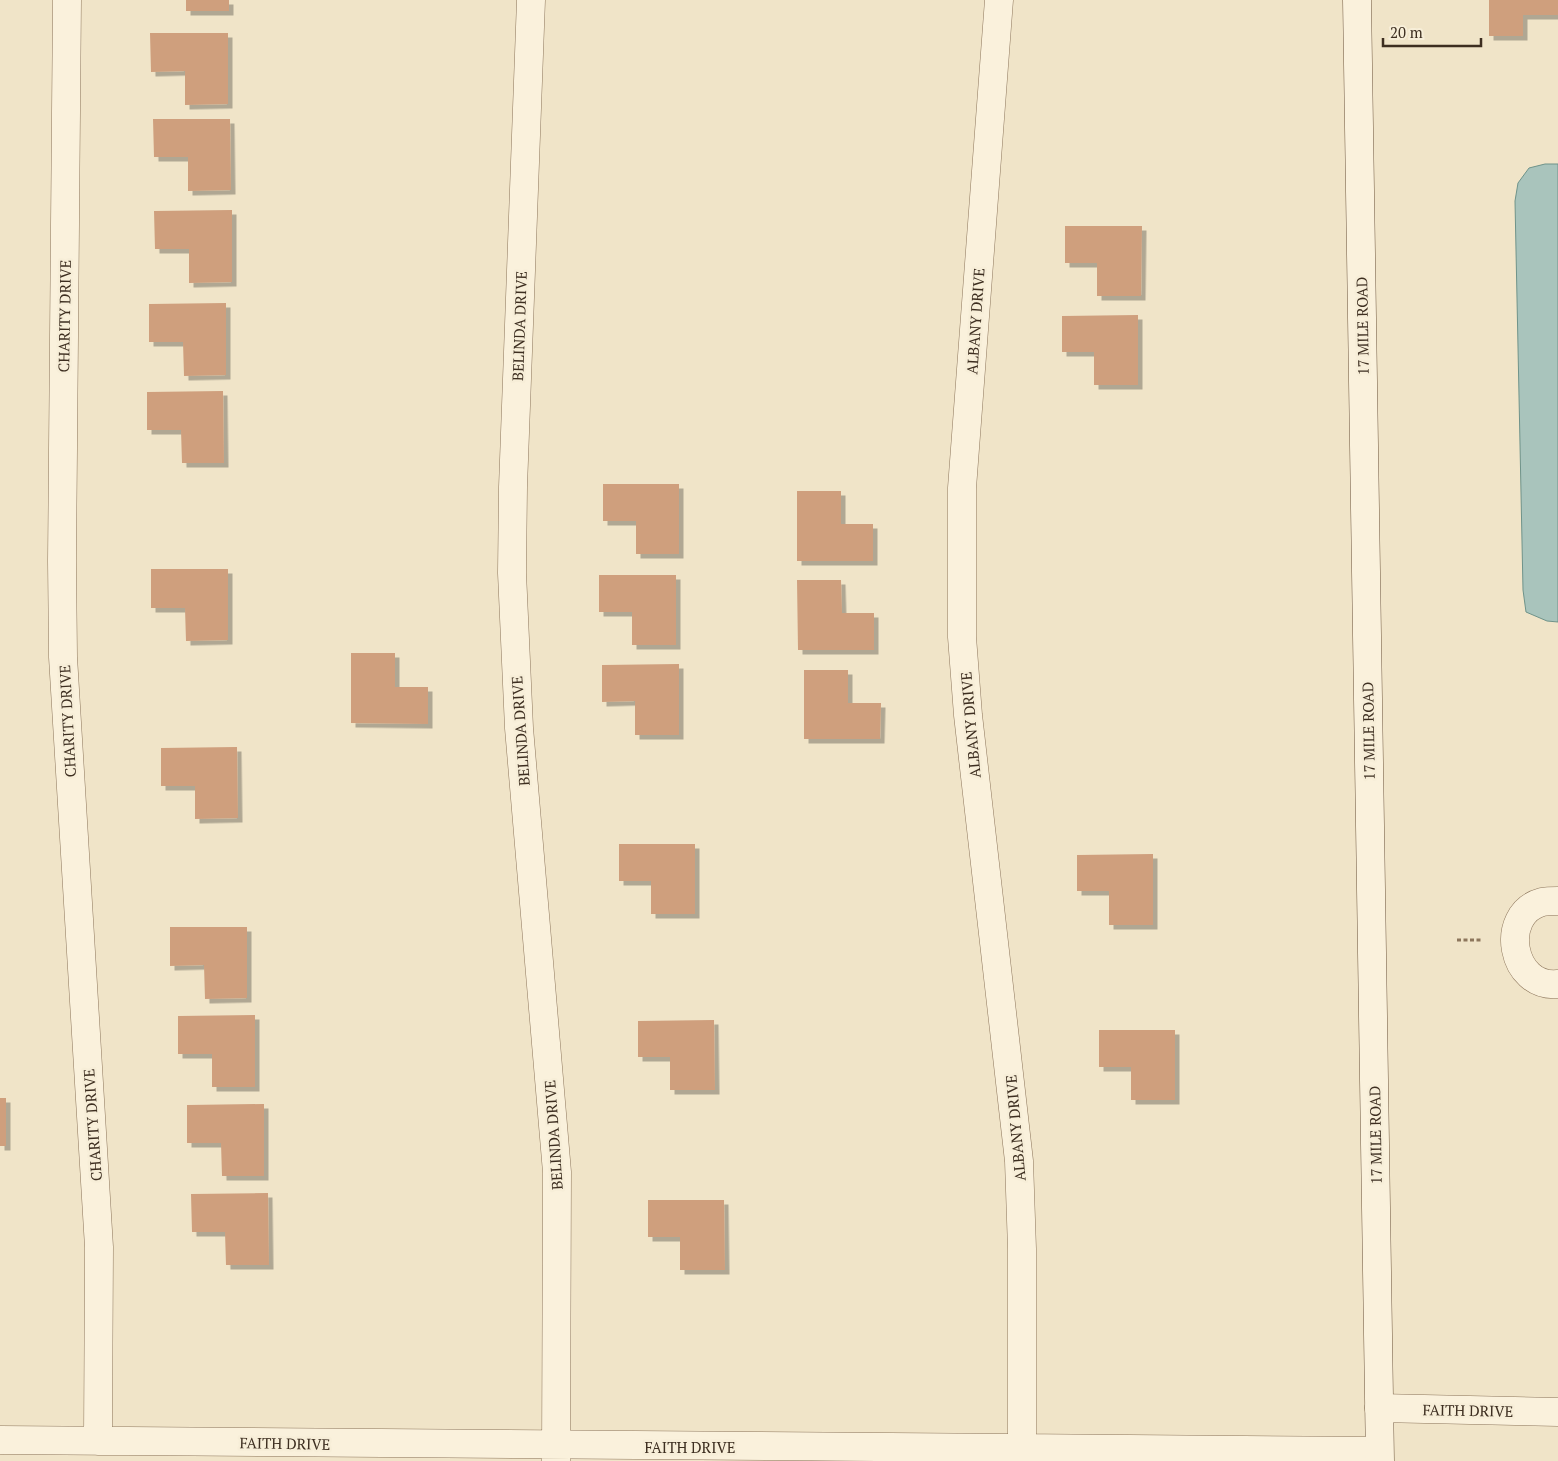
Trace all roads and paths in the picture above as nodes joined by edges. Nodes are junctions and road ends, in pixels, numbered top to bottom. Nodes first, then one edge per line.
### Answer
1 (67, 0) edge
2 (531, 0) edge
3 (999, 0) edge
4 (1357, 0) edge
5 (1558, 900) edge
6 (1457, 940) dead end
7 (1482, 940) dead end
8 (1558, 984) edge
9 (1379, 1408) junction
10 (1558, 1412) edge
11 (0, 1440) edge
12 (98, 1442) junction
13 (1022, 1450) junction
14 (557, 1454) edge
15 (1380, 1456) edge

1 - 12 street, CHARITY DRIVE
2 - 14 street, BELINDA DRIVE
3 - 13 street, ALBANY DRIVE
4 - 9 street, 17 MILE ROAD
5 - 8 street
6 - 7 path
9 - 10 street, FAITH DRIVE
9 - 15 street, 17 MILE ROAD
11 - 12 street, FAITH DRIVE
12 - 14 street, FAITH DRIVE
13 - 14 street, FAITH DRIVE
13 - 15 street, FAITH DRIVE

